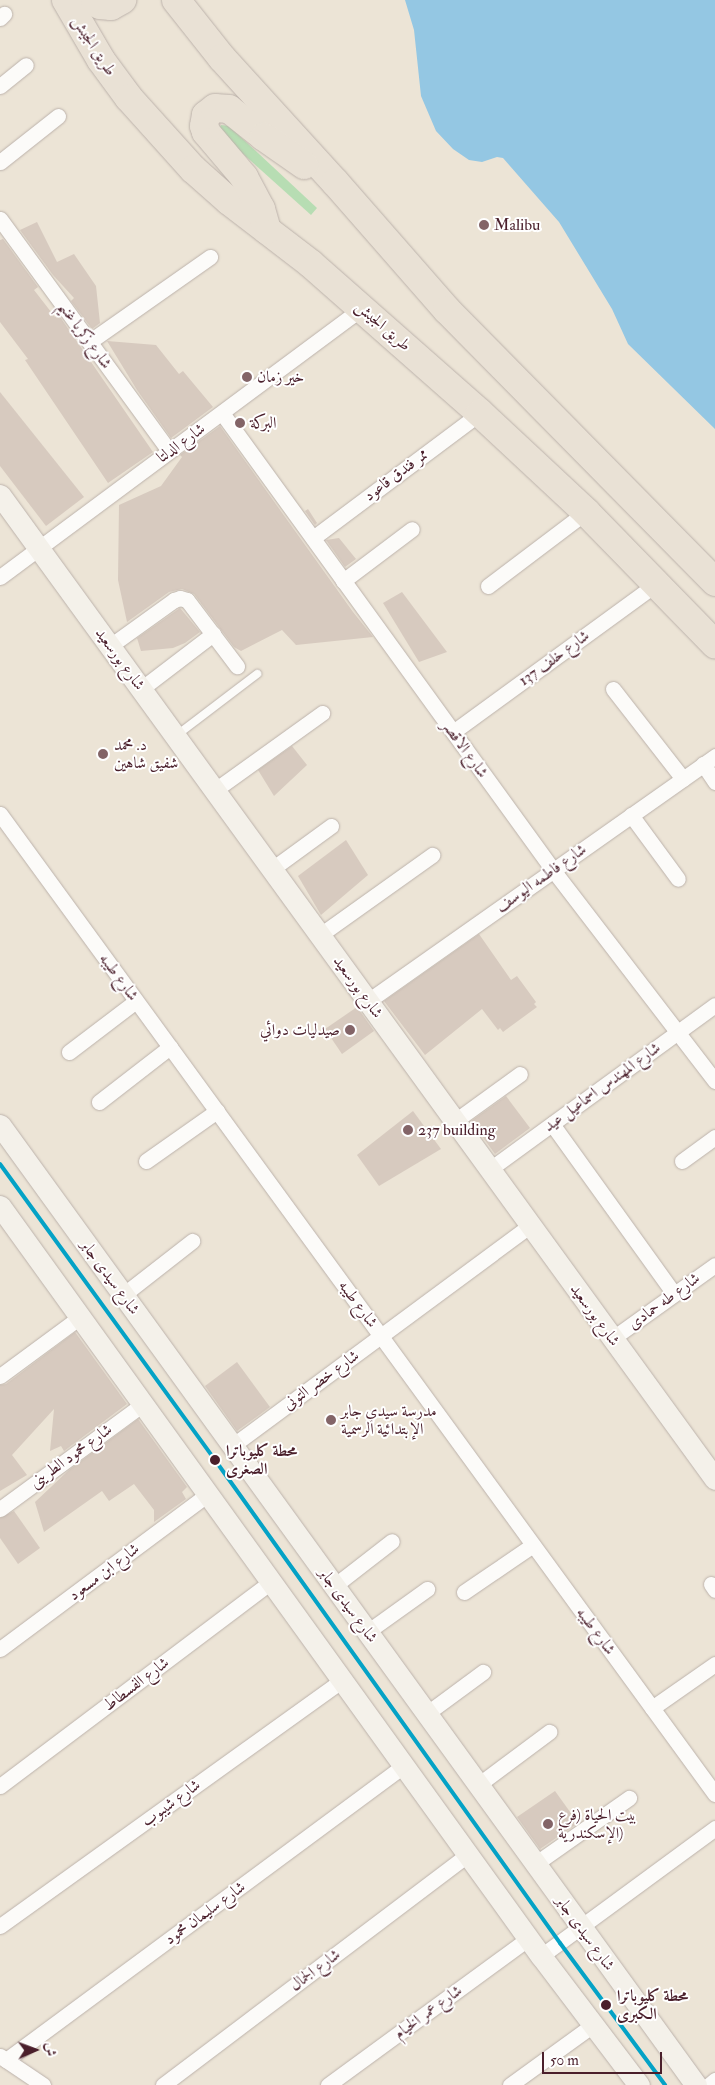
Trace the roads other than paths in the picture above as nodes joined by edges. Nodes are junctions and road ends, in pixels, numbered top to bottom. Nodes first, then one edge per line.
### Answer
1 (66, 0) edge
2 (95, 0) edge
3 (122, 0) edge
4 (176, 0) edge
5 (26, 66) dead end
6 (0, 86) edge
7 (58, 116) dead end
8 (0, 162) edge
9 (335, 182) junction
10 (0, 219) edge
11 (267, 230) junction
12 (210, 257) dead end
13 (362, 308) junction
14 (89, 342) junction
15 (222, 413) junction
16 (480, 413) junction
17 (169, 451) junction
18 (0, 495) edge
19 (586, 512) junction
20 (412, 529) dead end
21 (312, 538) junction
22 (38, 547) junction
23 (0, 578) edge
24 (343, 580) junction
25 (715, 582) edge
26 (656, 584) junction
27 (488, 586) dead end
28 (213, 634) junction
29 (715, 644) edge
30 (110, 646) junction
31 (237, 666) dead end
32 (257, 674) dead end
33 (141, 689) junction
34 (613, 689) dead end
35 (322, 713) dead end
36 (453, 732) junction
37 (175, 736) junction
38 (709, 760) edge
39 (682, 779) junction
40 (715, 782) edge
41 (215, 790) junction
42 (0, 814) edge
43 (631, 815) junction
44 (330, 826) dead end
45 (432, 855) dead end
46 (272, 869) junction
47 (553, 870) junction
48 (678, 879) dead end
49 (320, 935) junction
50 (136, 1001) junction
51 (368, 1001) junction
52 (715, 1005) edge
53 (678, 1032) junction
54 (170, 1047) junction
55 (69, 1052) dead end
56 (520, 1074) dead end
57 (715, 1081) edge
58 (99, 1102) dead end
59 (216, 1111) junction
60 (455, 1121) junction
61 (552, 1124) junction
62 (0, 1125) edge
63 (715, 1137) edge
64 (682, 1160) dead end
65 (146, 1162) dead end
66 (490, 1169) junction
67 (4, 1220) edge
68 (531, 1225) junction
69 (192, 1241) dead end
70 (715, 1265) edge
71 (674, 1294) junction
72 (123, 1295) junction
73 (80, 1317) junction
74 (381, 1336) junction
75 (613, 1338) junction
76 (0, 1376) edge
77 (143, 1404) junction
78 (232, 1446) junction
79 (715, 1479) edge
80 (208, 1494) junction
81 (0, 1509) edge
82 (392, 1541) dead end
83 (533, 1545) junction
84 (271, 1582) junction
85 (334, 1586) junction
86 (427, 1589) dead end
87 (464, 1592) dead end
88 (367, 1632) junction
89 (0, 1649) edge
90 (715, 1664) edge
91 (483, 1672) dead end
92 (342, 1680) junction
93 (652, 1708) junction
94 (426, 1714) junction
95 (548, 1732) dead end
96 (404, 1766) junction
97 (478, 1785) junction
98 (0, 1786) edge
99 (715, 1794) edge
100 (629, 1798) dead end
101 (715, 1828) edge
102 (468, 1854) junction
103 (535, 1864) junction
104 (0, 1926) edge
105 (581, 1927) junction
106 (529, 1938) junction
107 (541, 1956) junction
108 (593, 2025) junction
109 (3, 2058) edge
110 (715, 2080) edge
111 (43, 2085) edge
112 (163, 2085) edge
113 (328, 2085) edge
114 (510, 2085) edge
115 (639, 2085) edge
116 (696, 2085) edge
117 (708, 2085) edge

1 - 11 highway, طريق الجيش
2 - 3 highway
4 - 9 highway
5 - 6 street
7 - 8 street
9 - 11 highway
9 - 25 highway
10 - 14 street, شارع زكريا غنيم
11 - 13 highway, طريق الجيش
12 - 14 street
13 - 15 street, شارع الدلتا
13 - 16 highway, طريق الجيش
14 - 17 street, شارع زكريا غنيم
15 - 17 street, شارع الدلتا
15 - 21 street, شارع الاقصر
16 - 19 highway, طريق الجيش
16 - 21 street, ممر فندق قاعود
17 - 22 street, شارع الدلتا
18 - 22 street, شارع بورسعيد
19 - 26 highway, طريق الجيش
19 - 27 street
20 - 24 street
21 - 24 street, شارع الاقصر
22 - 23 street, شارع الدلتا
22 - 30 street, شارع بورسعيد
24 - 36 street, شارع الاقصر
26 - 29 highway, طريق الجيش
26 - 36 street, شارع خلف 137
28 - 30 street
28 - 31 street
28 - 33 street
30 - 33 street, شارع بورسعيد
32 - 37 lane
33 - 37 street, شارع بورسعيد
34 - 39 street
35 - 41 street
36 - 47 street, شارع الاقصر
37 - 41 street, شارع بورسعيد
38 - 39 street, شارع فاطمه اليوسف
38 - 40 street
39 - 43 street, شارع فاطمه اليوسف
41 - 46 street, شارع بورسعيد
42 - 50 street, شارع طيبه
43 - 47 street, شارع فاطمه اليوسف
43 - 48 street
44 - 46 street
45 - 49 street
46 - 49 street, شارع بورسعيد
47 - 51 street, شارع فاطمه اليوسف
47 - 53 street, شارع الاقصر
49 - 51 street, شارع بورسعيد
50 - 54 street, شارع طيبه
50 - 55 street
51 - 60 street, شارع بورسعيد
52 - 53 street, شارع المهندس اسماعيل عيد
53 - 57 street, شارع الاقصر
53 - 61 street, شارع المهندس اسماعيل عيد
54 - 58 street
54 - 59 street, شارع طيبه
56 - 60 street
59 - 65 street
59 - 74 street, شارع طيبه
60 - 66 street, شارع بورسعيد
61 - 66 street, شارع المهندس اسماعيل عيد
61 - 71 street
62 - 72 street, شارع سيدى جابر
63 - 64 street
66 - 68 street, شارع بورسعيد
67 - 73 street
68 - 74 street, شارع خضر التونى
68 - 75 street, شارع بورسعيد
69 - 72 street
70 - 71 street, شارع طه حمادى
71 - 75 street, شارع طه حمادى
72 - 78 street, شارع سيدى جابر
73 - 76 street
73 - 77 street
74 - 78 street, شارع خضر التونى
74 - 83 street, شارع طيبه
75 - 79 street, شارع بورسعيد
77 - 80 street
77 - 81 street, شارع محمود الطرينى
78 - 85 street, شارع سيدى جابر
80 - 84 street
80 - 89 street, شارع ابن مسعود
82 - 85 street
83 - 87 street
83 - 93 street, شارع طيبه
84 - 92 street
84 - 98 street, شارع الفسطاط
85 - 88 street, شارع سيدى جابر
86 - 88 street
88 - 94 street, شارع سيدى جابر
90 - 93 street
91 - 94 street
92 - 96 street
92 - 104 street, شارع شيبوب
93 - 99 street, شارع طيبه
94 - 97 street, شارع سيدى جابر
95 - 97 street
96 - 102 street
96 - 109 street, شارع سليمان محمود
97 - 103 street, شارع سيدى جابر
100 - 103 street
101 - 105 street
102 - 106 street
102 - 112 street, شارع الجمال
103 - 105 street, شارع سيدى جابر
105 - 107 street
105 - 116 street, شارع سيدى جابر
106 - 107 street
106 - 113 street, شارع عمر الخيام
107 - 108 street
108 - 114 street
108 - 115 street
109 - 111 street
110 - 117 street

